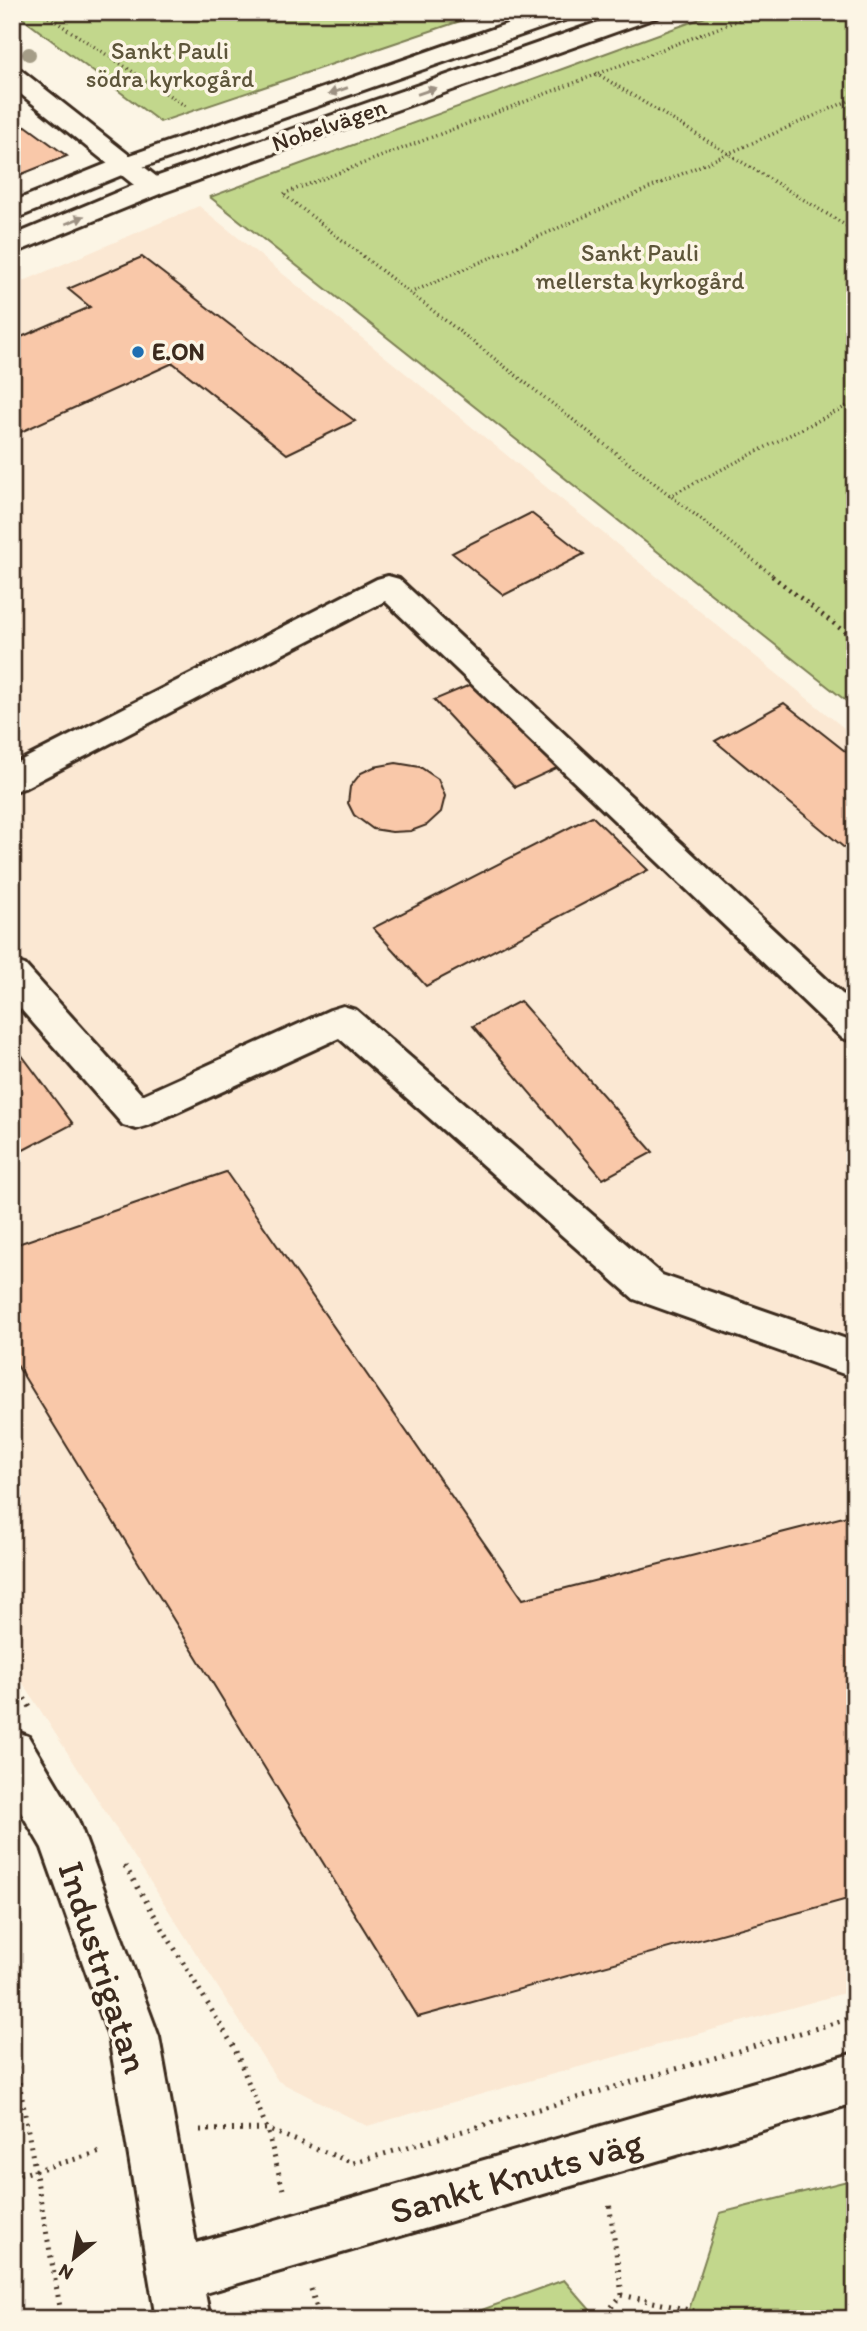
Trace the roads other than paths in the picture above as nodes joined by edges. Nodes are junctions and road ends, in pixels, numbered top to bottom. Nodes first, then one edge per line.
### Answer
1 (565, 12) edge
2 (650, 12) edge
3 (12, 75) edge
4 (125, 165) junction
5 (153, 187) junction
6 (12, 212) edge
7 (12, 246) edge
8 (12, 780) edge
9 (12, 975) edge
10 (855, 1028) edge
11 (855, 1360) edge
12 (23, 1733) edge
13 (855, 2078) edge
14 (180, 2297) edge

1 -> 4 main road, Nobelvägen
5 -> 2 main road, Nobelvägen
3 - 4 main road
4 - 5 main road
4 - 6 main road, Nobelvägen
7 -> 5 main road, Nobelvägen
8 - 10 main road
9 - 11 main road
12 - 14 main road, Industrigatan
13 - 14 main road, Sankt Knuts väg

